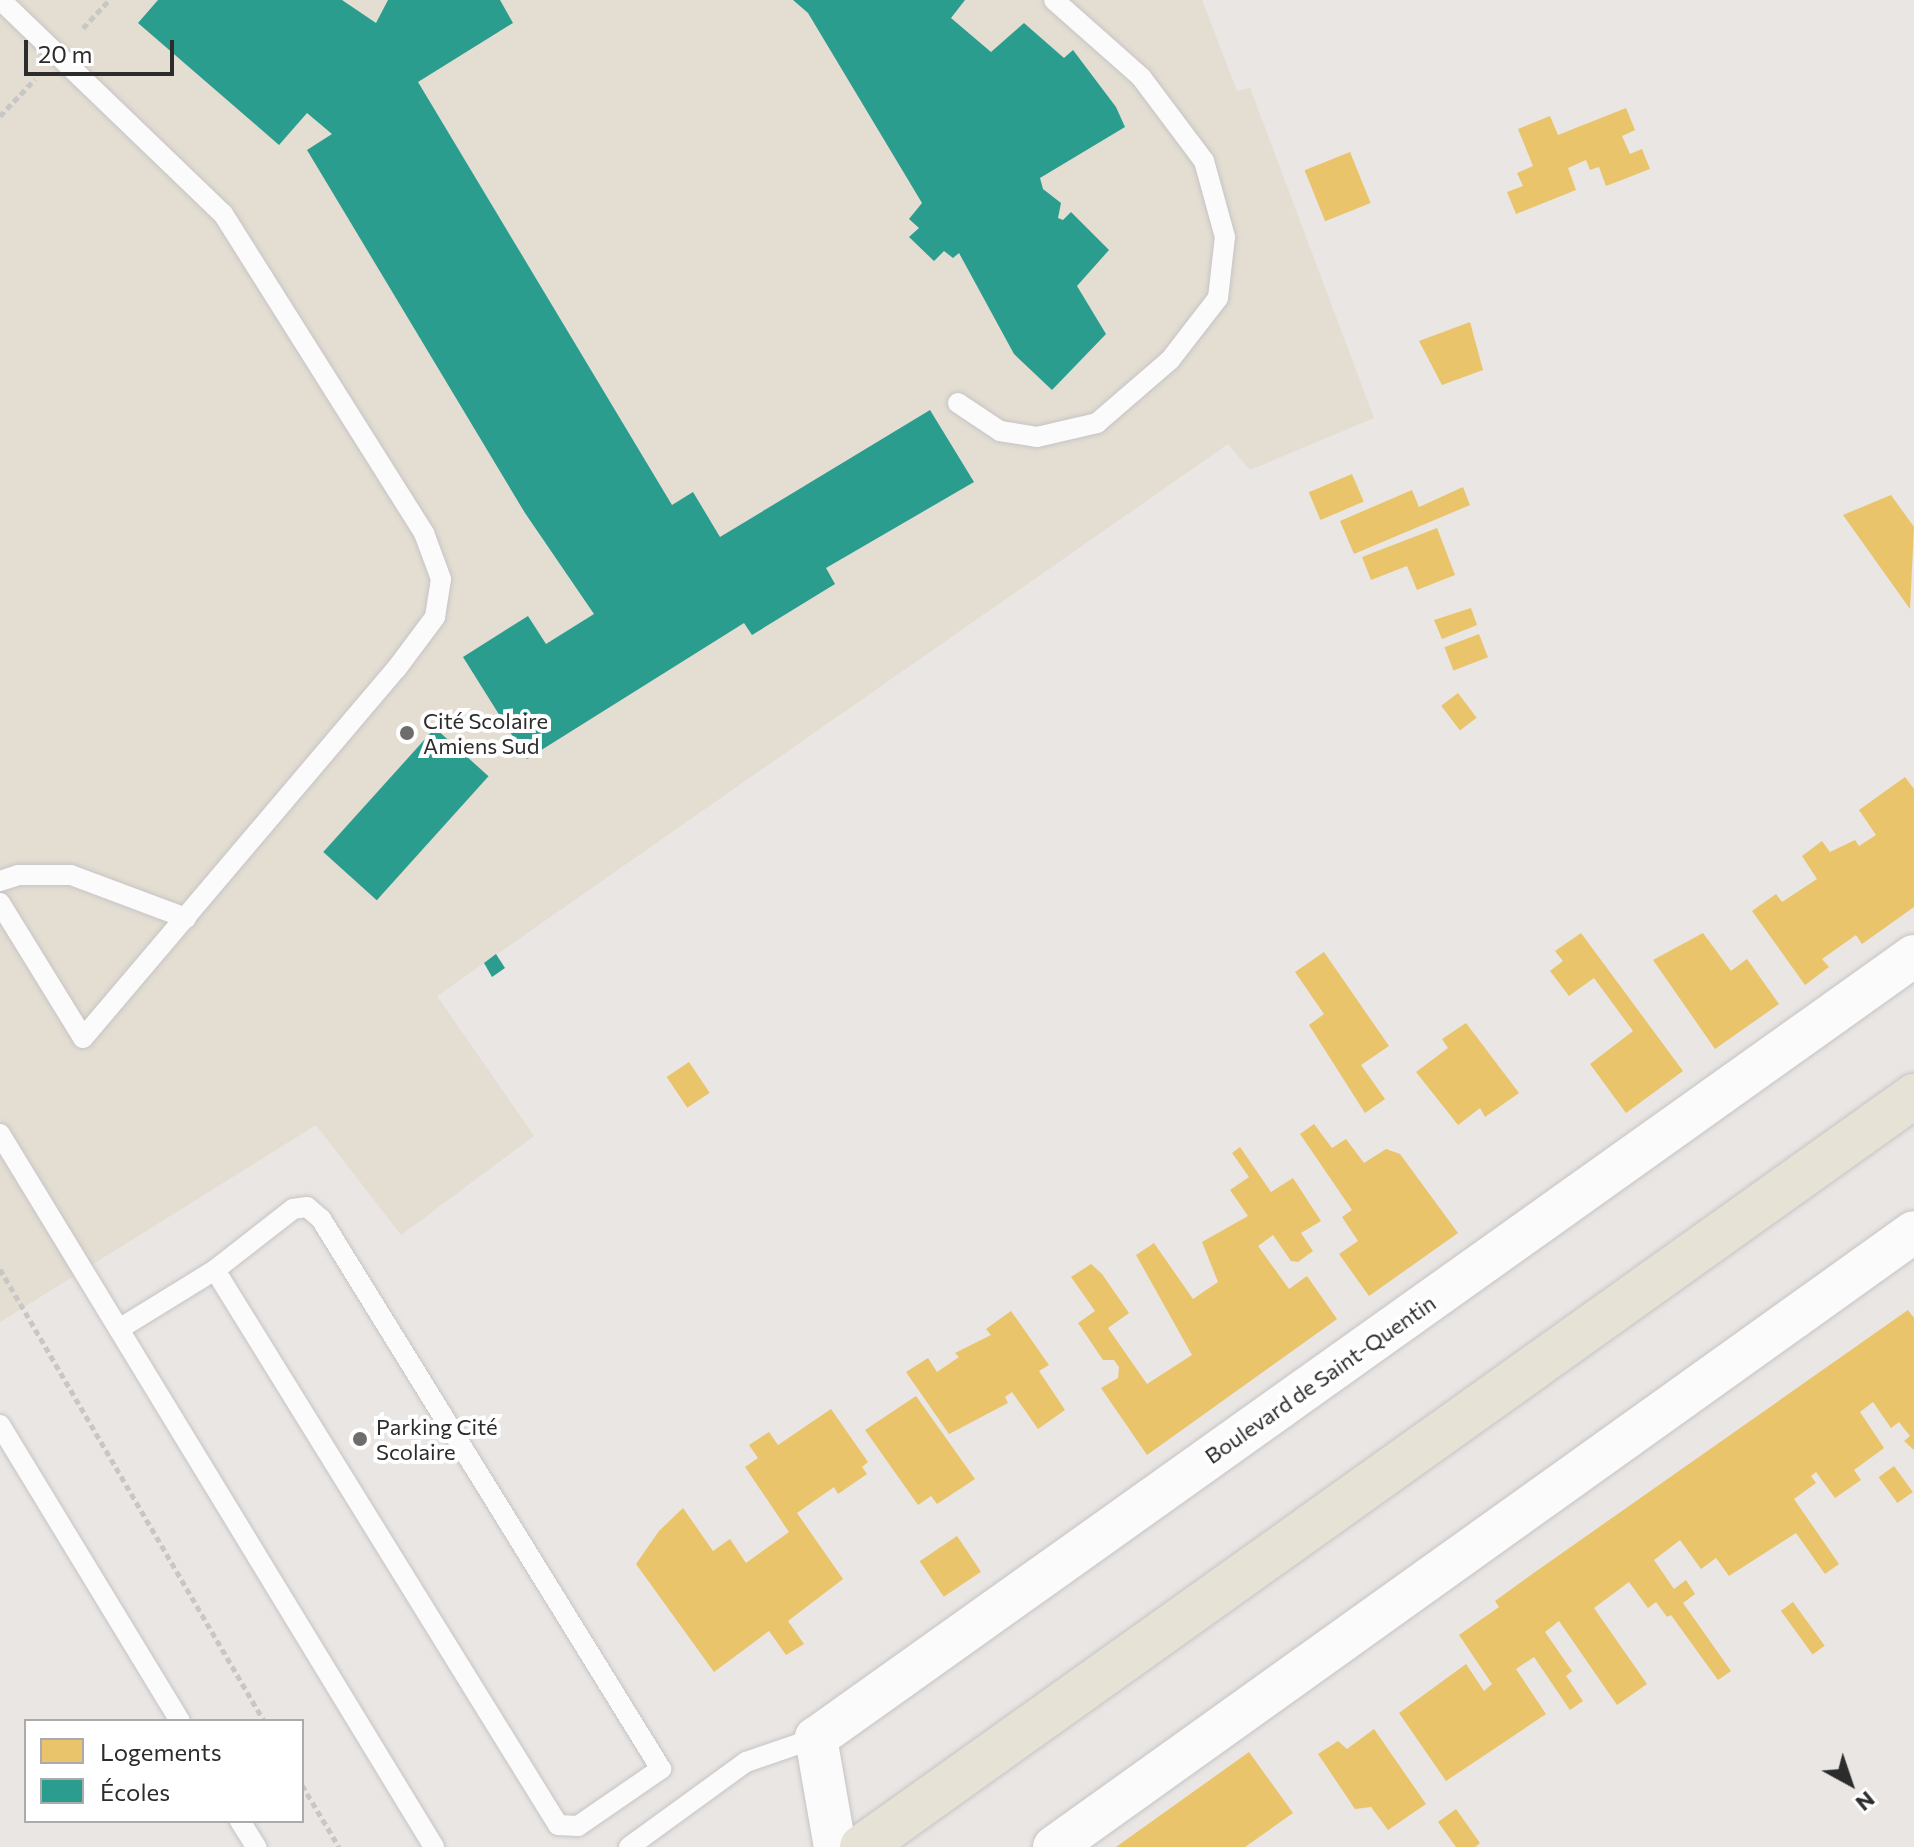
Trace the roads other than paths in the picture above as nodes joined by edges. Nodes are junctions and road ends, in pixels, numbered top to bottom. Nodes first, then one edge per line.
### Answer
1 (1, 0) edge
2 (1054, 0) edge
3 (958, 403) dead end
4 (0, 881) edge
5 (0, 903) edge
6 (186, 918) junction
7 (1914, 956) edge
8 (1914, 1096) edge
9 (0, 1134) edge
10 (1914, 1232) edge
11 (215, 1270) junction
12 (119, 1329) junction
13 (0, 1425) edge
14 (179, 1719) edge
15 (816, 1738) junction
16 (241, 1823) edge
17 (256, 1847) edge
18 (434, 1847) edge
19 (629, 1847) edge
20 (835, 1847) edge
21 (862, 1847) edge
22 (1054, 1847) edge

1 - 6 lane
2 - 3 lane
4 - 6 lane
5 - 6 lane
7 - 15 street, Boulevard de Saint-Quentin
8 - 21 main road
9 - 12 lane
10 - 22 street
11 - 11 lane
11 - 12 lane
12 - 18 lane
13 - 14 lane
15 - 19 lane
15 - 20 street
16 - 17 lane

